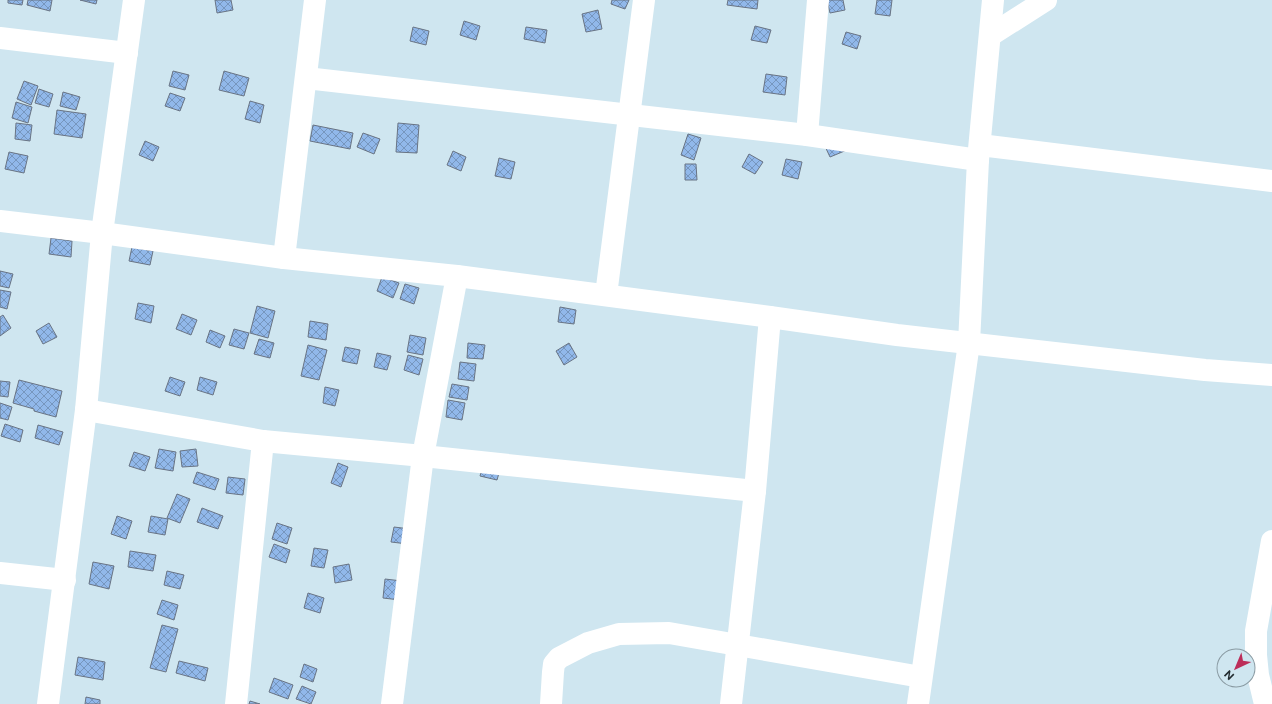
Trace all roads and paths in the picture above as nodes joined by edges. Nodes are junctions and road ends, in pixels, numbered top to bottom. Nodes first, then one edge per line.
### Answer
1 (134, 0) edge
2 (315, 0) edge
3 (644, 0) edge
4 (818, 0) edge
5 (993, 0) edge
6 (1046, 0) edge
7 (991, 35) junction
8 (0, 38) edge
9 (127, 53) junction
10 (306, 78) junction
11 (630, 115) junction
12 (807, 135) junction
13 (979, 152) junction
14 (1272, 181) edge
15 (0, 221) edge
16 (102, 233) junction
17 (284, 258) junction
18 (457, 276) junction
19 (606, 295) junction
20 (770, 317) junction
21 (969, 343) junction
22 (1272, 375) edge
23 (86, 410) junction
24 (263, 441) junction
25 (423, 456) junction
26 (755, 491) junction
27 (1272, 541) edge
28 (0, 573) edge
29 (65, 580) junction
30 (738, 645) junction
31 (921, 676) junction
32 (48, 704) edge
33 (236, 704) edge
34 (392, 704) edge
35 (551, 704) edge
36 (731, 704) edge
37 (918, 704) edge
38 (1265, 704) edge

1 - 9 street
2 - 10 street
3 - 11 street
4 - 12 street
5 - 7 street
6 - 7 street
7 - 13 street
8 - 9 street
9 - 16 street
10 - 11 street
10 - 17 street
11 - 12 street
11 - 19 street
12 - 13 street
13 - 14 street
13 - 21 street
15 - 16 street
16 - 17 street
16 - 23 street
17 - 18 street
18 - 19 street
18 - 25 street
19 - 20 street
20 - 21 street
20 - 26 street
21 - 22 street
21 - 31 street
23 - 24 street
23 - 29 street
24 - 25 street
24 - 33 street
25 - 26 street
25 - 34 street
26 - 30 street
27 - 38 street
28 - 29 street
29 - 32 street
30 - 31 street
30 - 35 street
30 - 36 street
31 - 37 street

